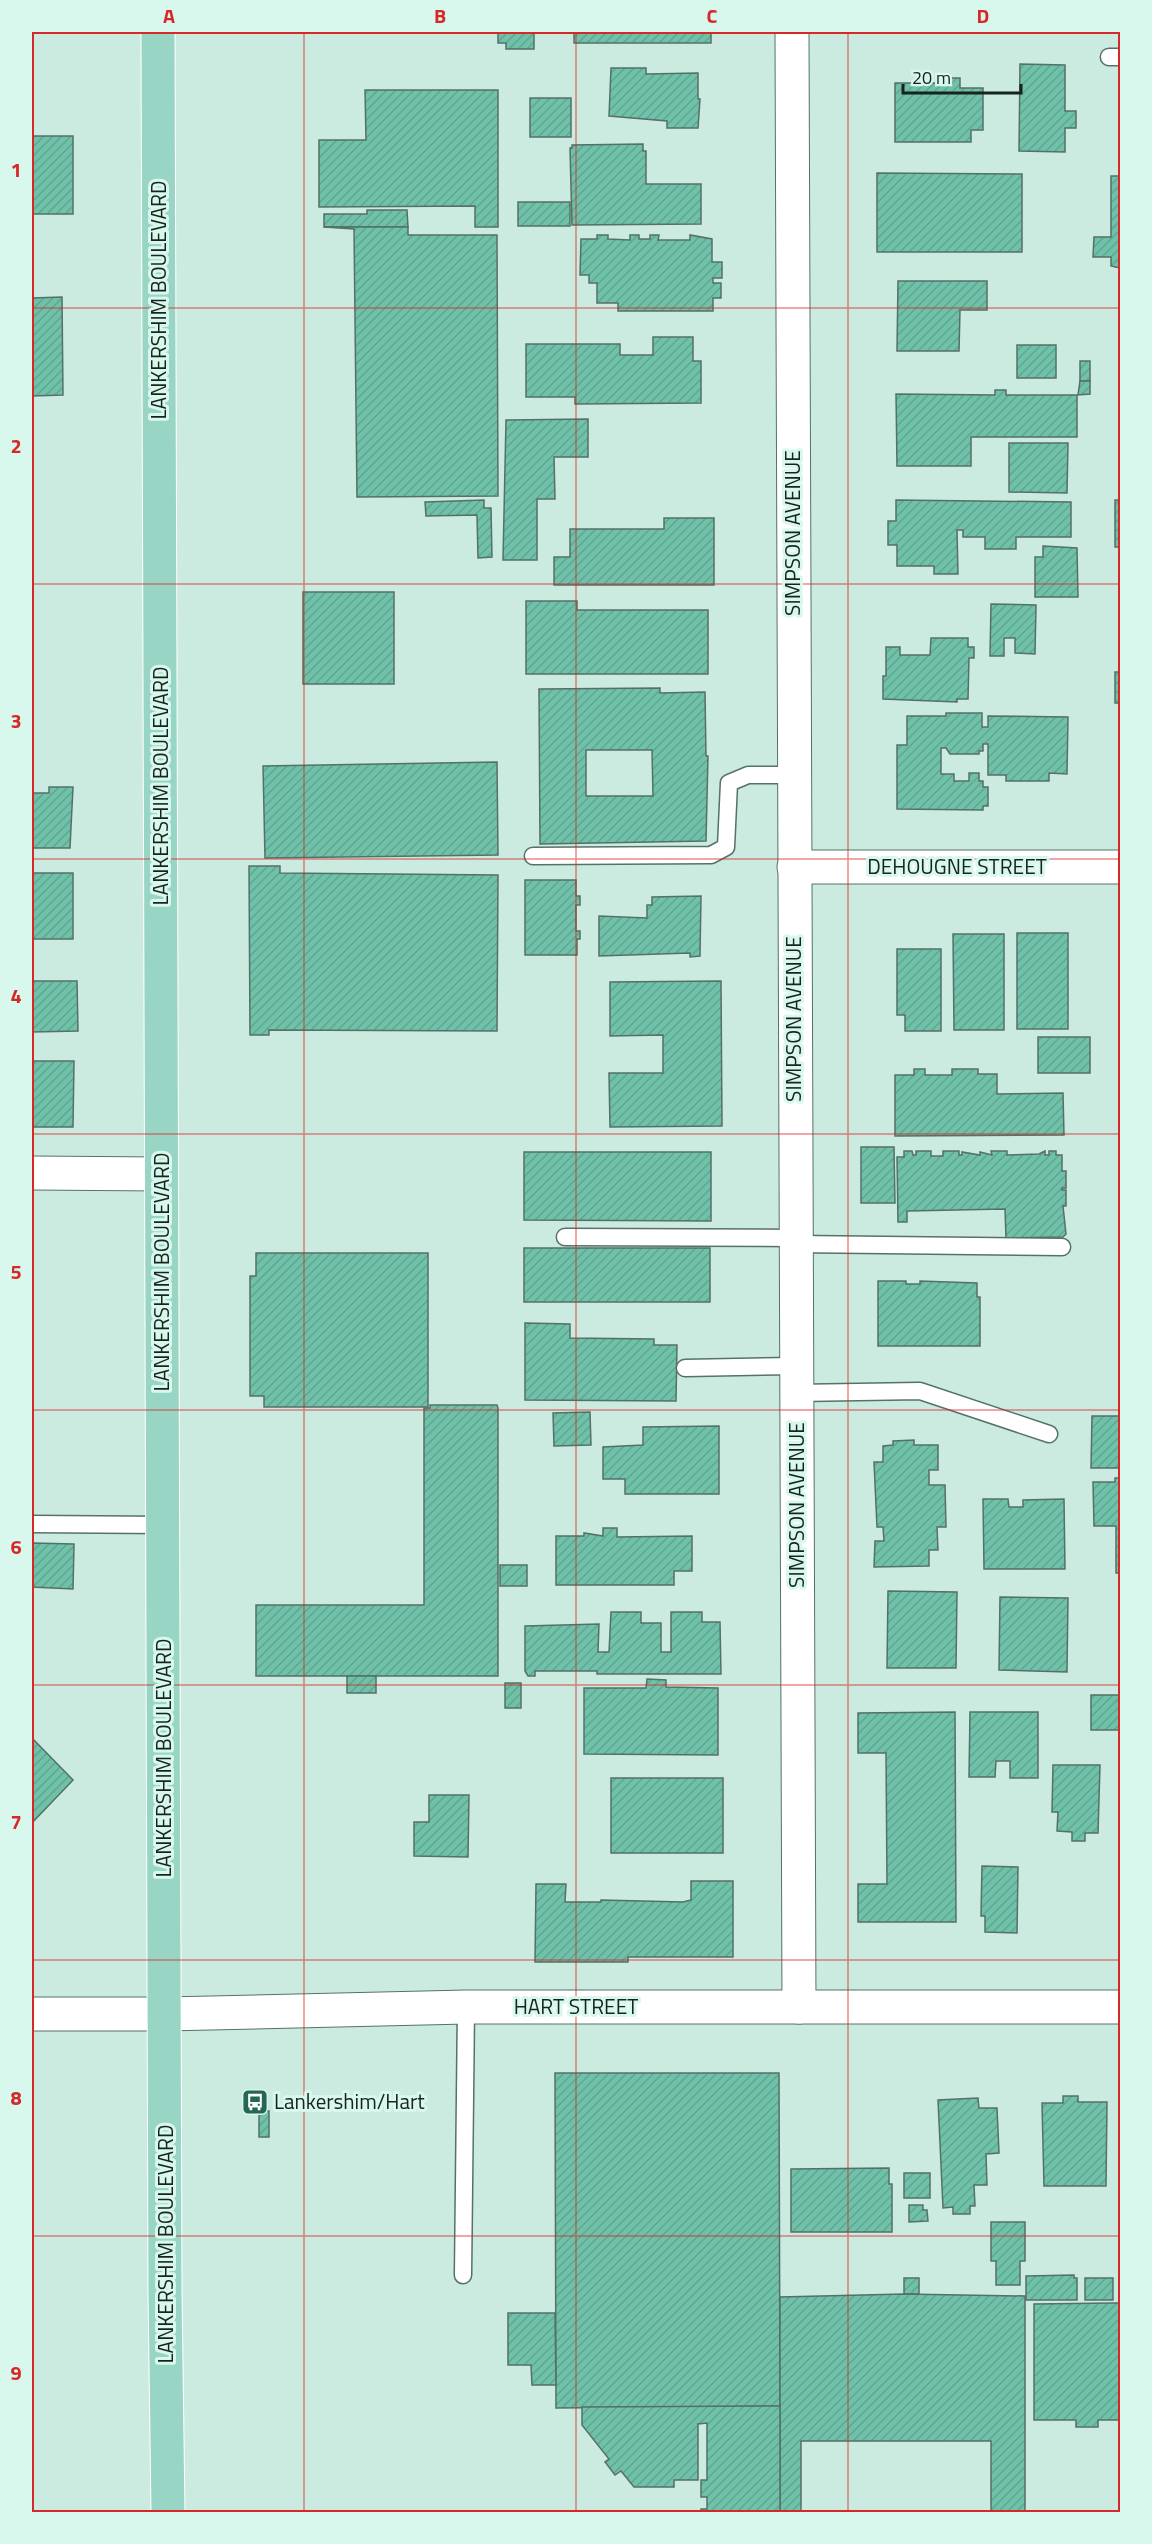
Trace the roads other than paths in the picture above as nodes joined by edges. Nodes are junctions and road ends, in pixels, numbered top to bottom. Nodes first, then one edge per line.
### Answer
1 (158, 32) edge
2 (792, 32) edge
3 (793, 775) junction
4 (533, 856) dead end
5 (794, 867) junction
6 (1120, 867) edge
7 (32, 1173) edge
8 (161, 1174) junction
9 (565, 1237) dead end
10 (795, 1241) junction
11 (1062, 1247) dead end
12 (685, 1368) dead end
13 (796, 1380) junction
14 (1049, 1434) dead end
15 (32, 1524) edge
16 (165, 1525) junction
17 (466, 2007) junction
18 (799, 2007) junction
19 (1120, 2007) edge
20 (32, 2014) edge
21 (165, 2014) junction
22 (463, 2275) dead end
23 (168, 2512) edge

1 - 8 main road, LANKERSHIM BOULEVARD
2 - 3 street, SIMPSON AVENUE
3 - 4 lane
3 - 5 street, SIMPSON AVENUE
5 - 6 street, DEHOUGNE STREET
5 - 10 street, SIMPSON AVENUE
7 - 8 street
8 - 16 main road, LANKERSHIM BOULEVARD
9 - 10 lane
10 - 11 lane
10 - 13 street, SIMPSON AVENUE
12 - 13 lane
13 - 14 lane
13 - 18 street, SIMPSON AVENUE
15 - 16 lane
16 - 21 main road, LANKERSHIM BOULEVARD
17 - 18 street, HART STREET
17 - 21 street, HART STREET
17 - 22 lane
18 - 19 street, HART STREET
20 - 21 street, HART STREET
21 - 23 main road, LANKERSHIM BOULEVARD

